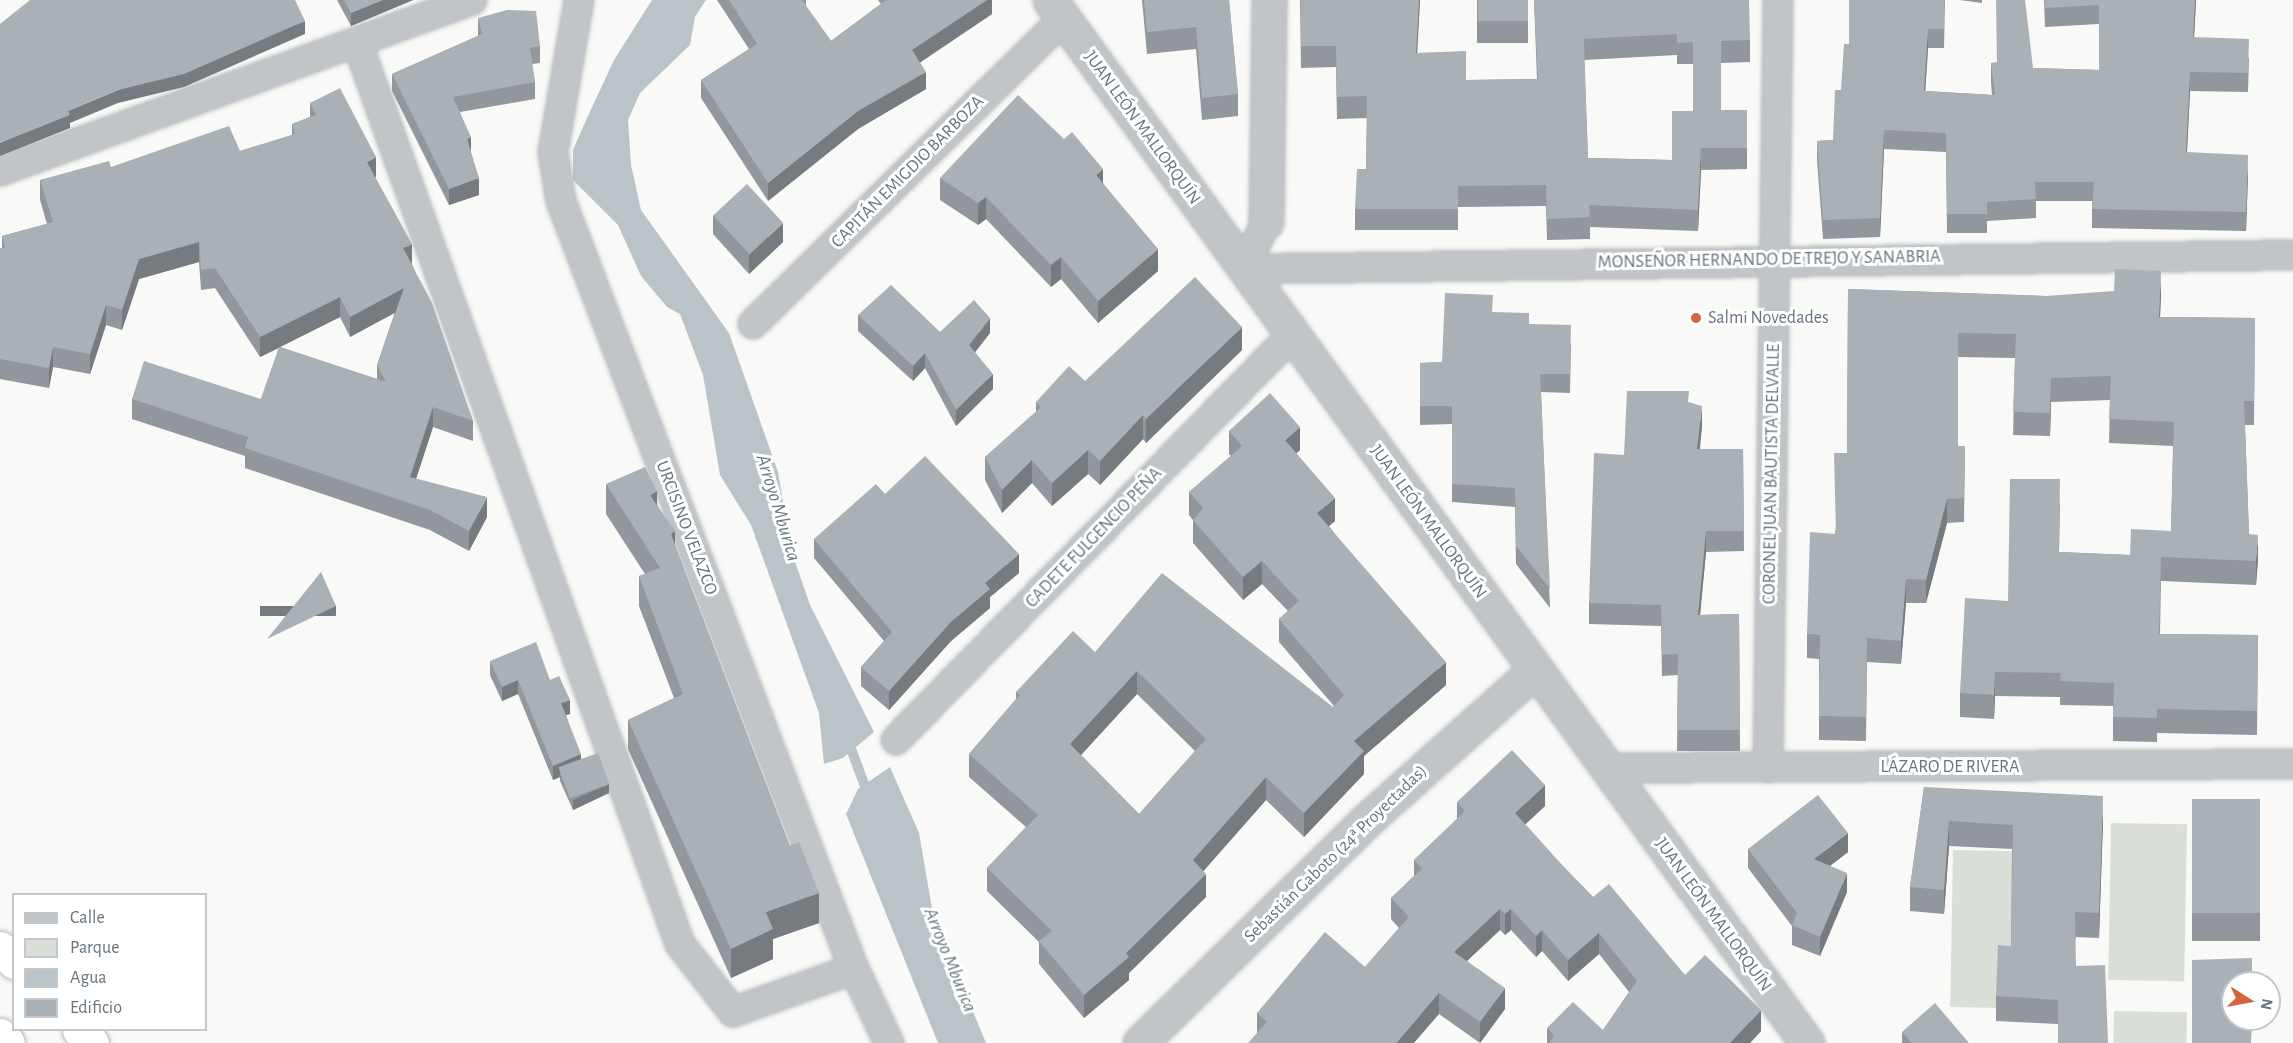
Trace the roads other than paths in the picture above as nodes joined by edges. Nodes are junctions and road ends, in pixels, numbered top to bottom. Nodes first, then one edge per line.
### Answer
1 (472, 0) edge
2 (579, 0) edge
3 (1269, 0) edge
4 (1778, 0) edge
5 (1056, 9) edge
6 (357, 42) junction
7 (0, 171) edge
8 (1266, 222) joint
9 (2293, 255) edge
10 (1774, 259) junction
11 (1244, 269) junction
12 (753, 324) dead end
13 (1292, 335) junction
14 (1536, 670) junction
15 (896, 740) dead end
16 (2293, 764) edge
17 (1606, 768) junction
18 (1768, 768) junction
19 (0, 948) edge
20 (12, 960) edge
21 (854, 969) junction
22 (81, 1031) edge
23 (0, 1035) edge
24 (1802, 1041) edge
25 (8, 1043) edge
26 (92, 1043) edge
27 (889, 1043) edge
28 (1140, 1043) edge

1 - 6 street
2 - 21 street, URCISINO VELAZCO
3 - 8 street
4 - 10 street, CORONEL JUAN BAUTISTA DELVALLE
5 - 11 street, JUAN LEÓN MALLORQUÍN
5 - 12 street, CAPITÁN EMIGDIO BARBOZA
6 - 7 street
6 - 21 street
8 - 11 street
9 - 10 street, MONSEÑOR HERNANDO DE TREJO Y SANABRIA
10 - 11 street, MONSEÑOR HERNANDO DE TREJO Y SANABRIA
10 - 18 street, CORONEL JUAN BAUTISTA DELVALLE
11 - 13 street, JUAN LEÓN MALLORQUÍN
13 - 14 street, JUAN LEÓN MALLORQUÍN
13 - 15 street, CADETE FULGENCIO PEÑA
14 - 17 street, JUAN LEÓN MALLORQUÍN
14 - 28 street, Sebastián Gaboto (24ª Proyectadas)
16 - 18 street, LÁZARO DE RIVERA
17 - 18 street, LÁZARO DE RIVERA
17 - 24 street, JUAN LEÓN MALLORQUÍN
19 - 20 highway
21 - 27 street, URCISINO VELAZCO
22 - 26 highway
23 - 25 highway

